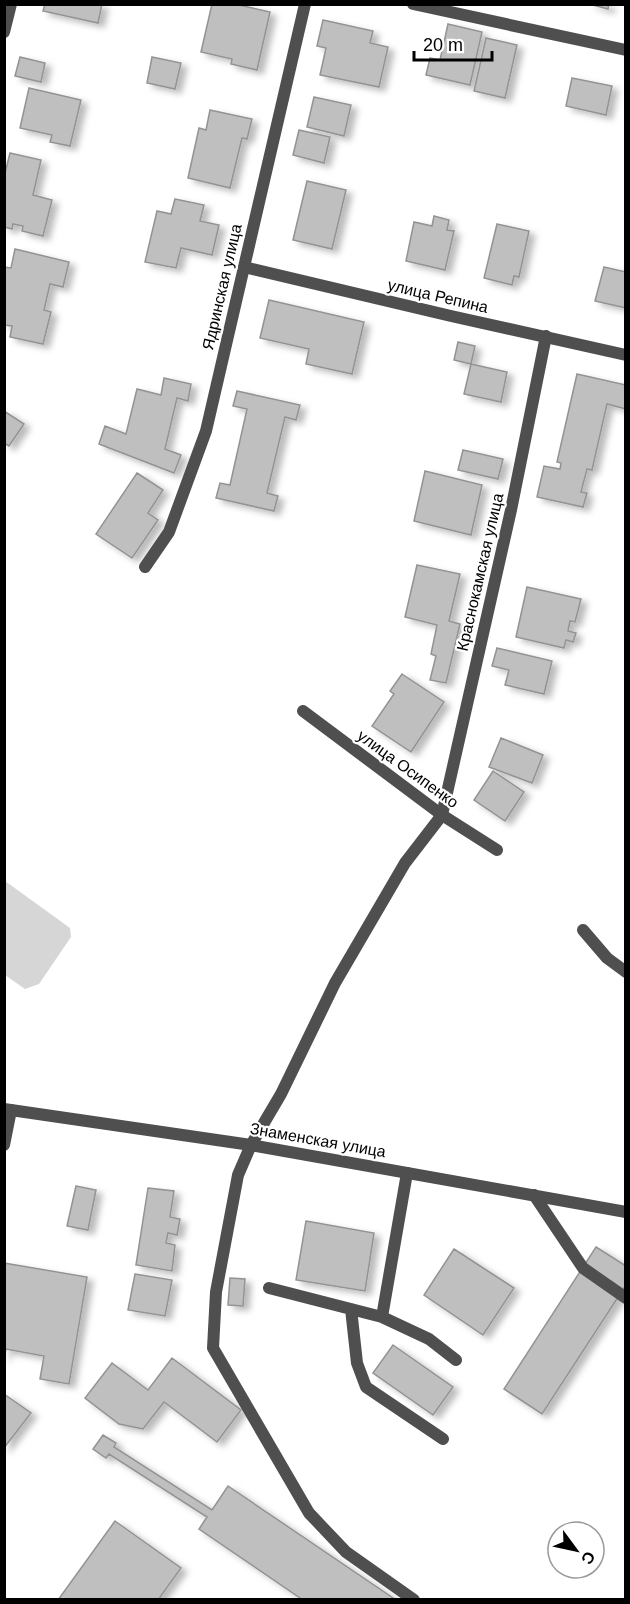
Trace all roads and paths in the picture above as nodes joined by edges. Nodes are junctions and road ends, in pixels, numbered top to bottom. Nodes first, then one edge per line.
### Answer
1 (11, 4) edge
2 (306, 4) edge
3 (413, 4) edge
4 (4, 32) edge
5 (626, 50) edge
6 (244, 267) junction
7 (546, 336) junction
8 (626, 355) edge
9 (145, 567) dead end
10 (303, 711) dead end
11 (442, 815) junction
12 (497, 850) dead end
13 (583, 930) dead end
14 (626, 972) edge
15 (8, 1109) edge
16 (4, 1145) edge
17 (251, 1145) junction
18 (408, 1173) junction
19 (534, 1196) junction
20 (626, 1212) edge
21 (269, 1288) dead end
22 (626, 1298) edge
23 (351, 1309) junction
24 (382, 1317) junction
25 (456, 1360) dead end
26 (443, 1439) dead end
27 (414, 1599) edge

1 - 4 street
2 - 6 street, Ядринская улица
3 - 5 street
6 - 7 street, улица Репина
6 - 9 street, Ядринская улица
7 - 8 street, улица Репина
7 - 11 street, Краснокамская улица
10 - 11 street, улица Осипенко
11 - 12 street, улица Осипенко
11 - 17 street
13 - 14 street
15 - 16 street
15 - 17 street, Знаменская улица
17 - 18 street, Знаменская улица
17 - 27 street
18 - 19 street, Знаменская улица
18 - 24 street
19 - 20 street, Знаменская улица
19 - 22 street
21 - 23 street
23 - 24 street
23 - 26 street
24 - 25 street

